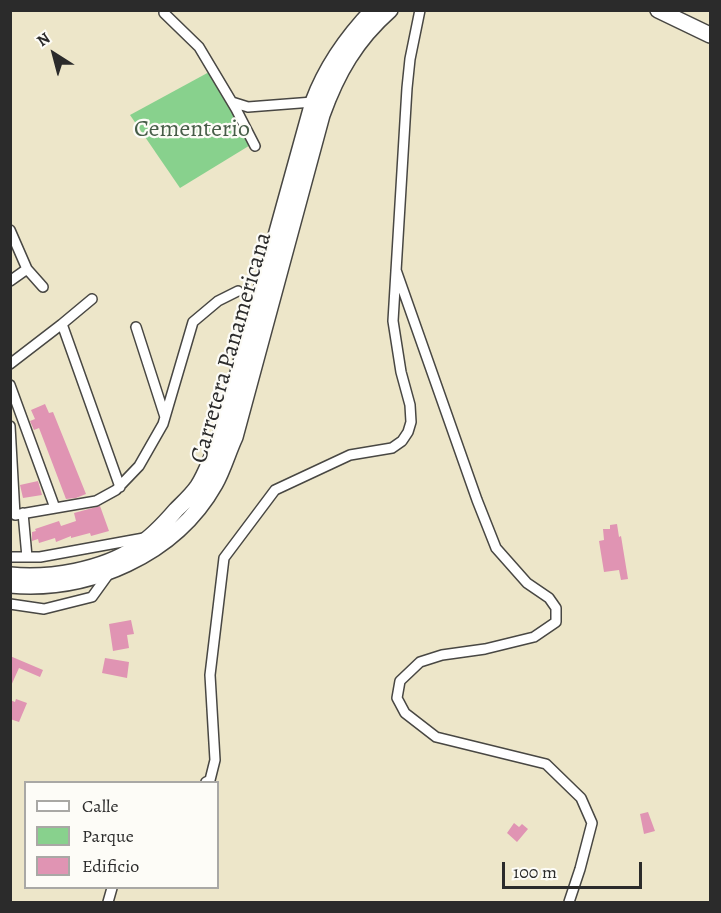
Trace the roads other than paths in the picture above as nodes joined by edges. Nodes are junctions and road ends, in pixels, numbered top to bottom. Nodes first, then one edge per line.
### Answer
1 (373, 10) edge
2 (390, 10) edge
3 (420, 10) edge
4 (658, 10) edge
5 (683, 10) edge
6 (164, 13) dead end
7 (711, 24) edge
8 (711, 35) edge
9 (232, 102) junction
10 (313, 102) junction
11 (255, 146) dead end
12 (10, 230) edge
13 (27, 269) junction
14 (396, 270) junction
15 (10, 281) edge
16 (43, 287) dead end
17 (238, 291) dead end
18 (92, 299) dead end
19 (62, 324) junction
20 (136, 327) dead end
21 (10, 364) edge
22 (10, 385) edge
23 (165, 417) junction
24 (10, 426) edge
25 (120, 487) junction
26 (56, 508) junction
27 (23, 513) junction
28 (150, 537) junction
29 (10, 557) edge
30 (27, 557) junction
31 (110, 572) junction
32 (10, 575) edge
33 (10, 585) edge
34 (10, 603) edge
35 (209, 781) edge
36 (569, 903) edge

1 - 10 highway, Carretera Panamericana
2 - 31 highway, Carretera Panamericana
3 - 14 street
4 - 8 highway
5 - 7 highway
6 - 9 street
9 - 10 street
9 - 11 street
10 - 28 highway, Carretera Panamericana
12 - 13 street
13 - 15 street
13 - 16 street
14 - 35 street
14 - 36 street
17 - 23 street
18 - 19 street
19 - 21 street
19 - 25 street
20 - 23 street
22 - 26 street
23 - 25 street
24 - 27 street
25 - 26 street
26 - 27 street
27 - 30 street
28 - 30 street
28 - 32 highway, Carretera Panamericana
29 - 30 street
31 - 33 highway, Carretera Panamericana
31 - 34 street

